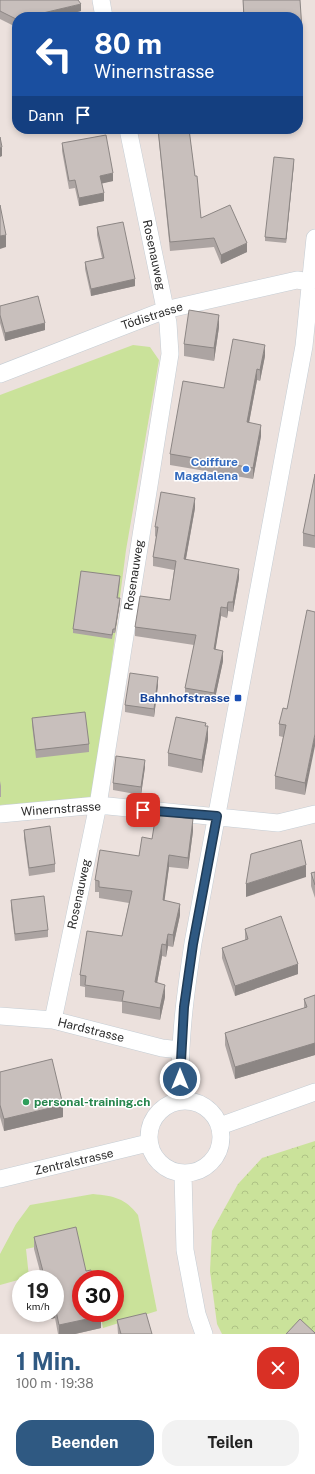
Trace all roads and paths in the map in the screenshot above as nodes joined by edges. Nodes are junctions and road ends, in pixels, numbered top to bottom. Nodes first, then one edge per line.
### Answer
1 (101, 0) edge
2 (103, 12) edge
3 (129, 134) edge
4 (315, 238) edge
5 (310, 282) junction
6 (165, 310) junction
7 (309, 344) edge
8 (0, 374) edge
9 (98, 805) junction
10 (0, 814) edge
11 (315, 814) edge
12 (217, 816) junction
13 (0, 1016) edge
14 (53, 1020) junction
15 (180, 1050) junction
16 (315, 1092) edge
17 (180, 1101) junction
18 (220, 1126) junction
19 (148, 1143) junction
20 (183, 1174) junction
21 (0, 1179) edge
22 (204, 1334) edge

1 - 2 street
3 - 6 street, Rosenauweg
4 - 5 street
5 - 6 street, Tödistrasse
5 - 7 street
6 - 8 street, Tödistrasse
6 - 9 street, Rosenauweg
7 - 12 street
9 - 10 street, Winernstrasse
9 - 12 street, Winernstrasse
9 - 14 street, Rosenauweg
11 - 12 street, Winernstrasse
12 - 15 street
13 - 14 street, Hardstrasse
14 - 15 street, Hardstrasse
15 - 17 street
16 - 18 street
17 - 18 street
17 - 19 street
18 - 20 street
19 - 20 street
19 - 21 street, Zentralstrasse
20 - 22 street

